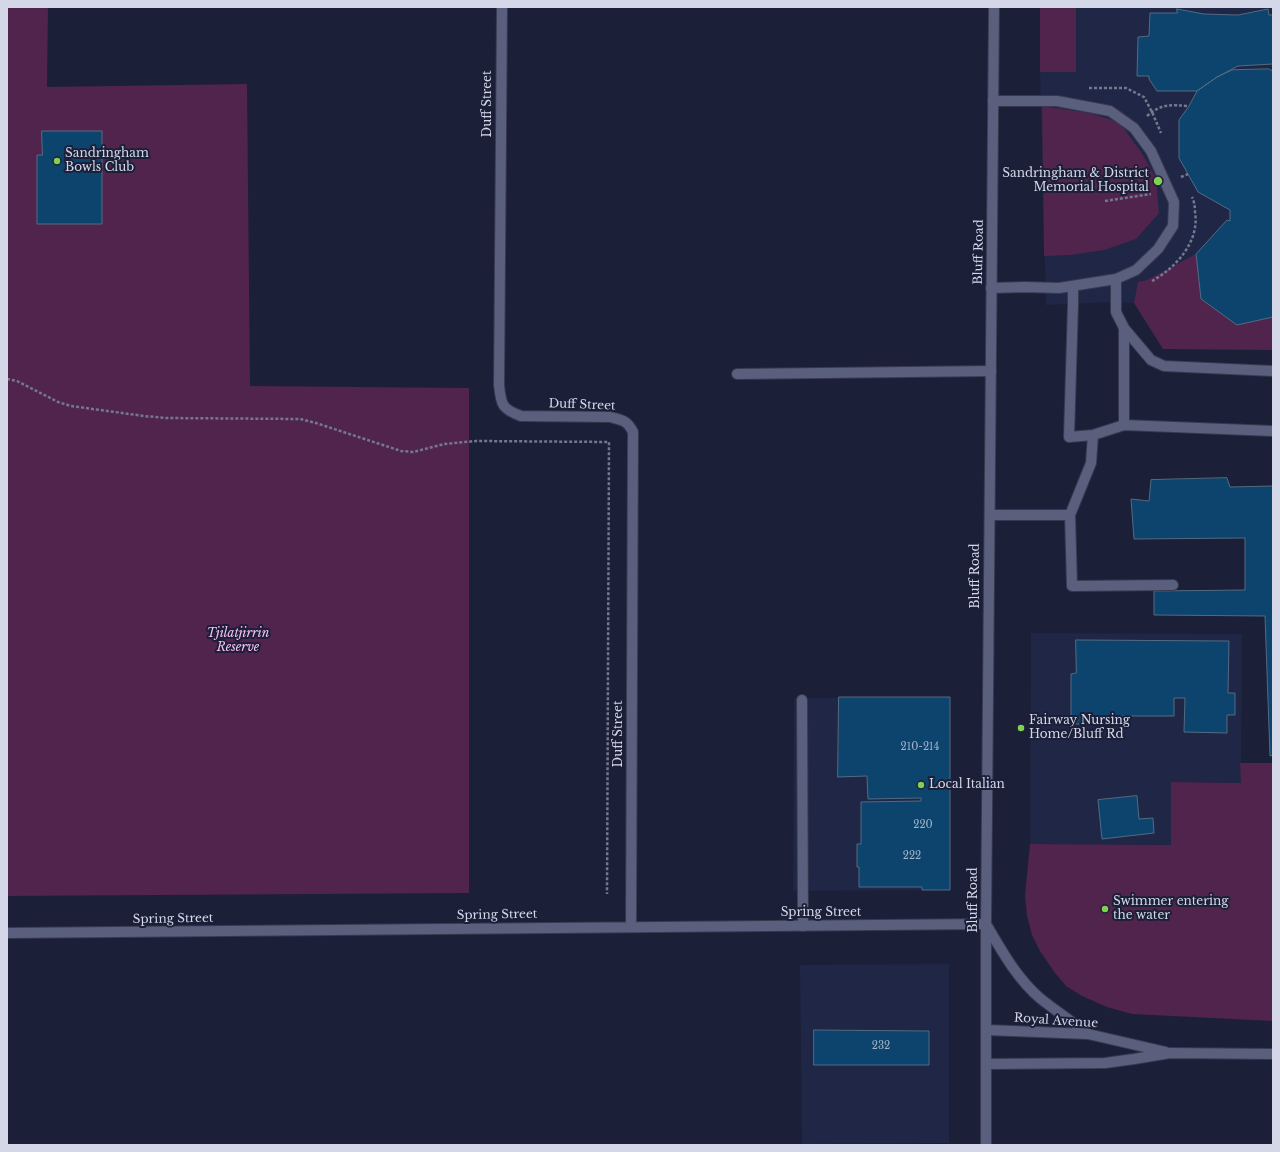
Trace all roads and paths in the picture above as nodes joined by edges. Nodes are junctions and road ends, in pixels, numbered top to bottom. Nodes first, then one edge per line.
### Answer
1 (502, 7) edge
2 (994, 7) edge
3 (993, 101) junction
4 (1189, 106) dead end
5 (1134, 128) junction
6 (1188, 174) dead end
7 (1180, 177) dead end
8 (1170, 191) junction
9 (1104, 201) dead end
10 (1116, 280) junction
11 (1073, 286) junction
12 (991, 288) junction
13 (1124, 328) junction
14 (991, 371) junction
15 (1273, 371) edge
16 (737, 374) dead end
17 (7, 379) edge
18 (1124, 425) junction
19 (1273, 431) edge
20 (1093, 435) junction
21 (990, 515) junction
22 (1070, 515) junction
23 (1173, 585) dead end
24 (802, 700) dead end
25 (607, 894) dead end
26 (986, 924) junction
27 (804, 926) junction
28 (631, 927) junction
29 (7, 933) edge
30 (987, 1030) junction
31 (1088, 1034) junction
32 (1170, 1053) junction
33 (1273, 1054) edge
34 (987, 1064) junction
35 (986, 1145) edge

1 - 28 street, Duff Street
2 - 3 street, Bluff Road
3 - 5 street
3 - 12 street, Bluff Road
4 - 5 path
5 - 8 street
6 - 7 path
8 - 9 path
8 - 10 street
10 - 11 street
10 - 13 street
11 - 12 street
11 - 20 street
12 - 14 street, Bluff Road
13 - 15 street
13 - 18 street
14 - 16 street
14 - 21 street, Bluff Road
17 - 25 path
18 - 19 street
18 - 20 street
20 - 22 street
21 - 22 street
21 - 26 street, Bluff Road
22 - 23 street
24 - 27 street
26 - 27 street, Spring Street
26 - 30 street, Bluff Road
26 - 31 street
27 - 28 street, Spring Street
28 - 29 street, Spring Street
30 - 31 street, Royal Avenue
30 - 34 street, Bluff Road
31 - 32 street, Royal Avenue
32 - 33 street, Royal Avenue
32 - 34 street, Royal Avenue
34 - 35 street, Bluff Road

